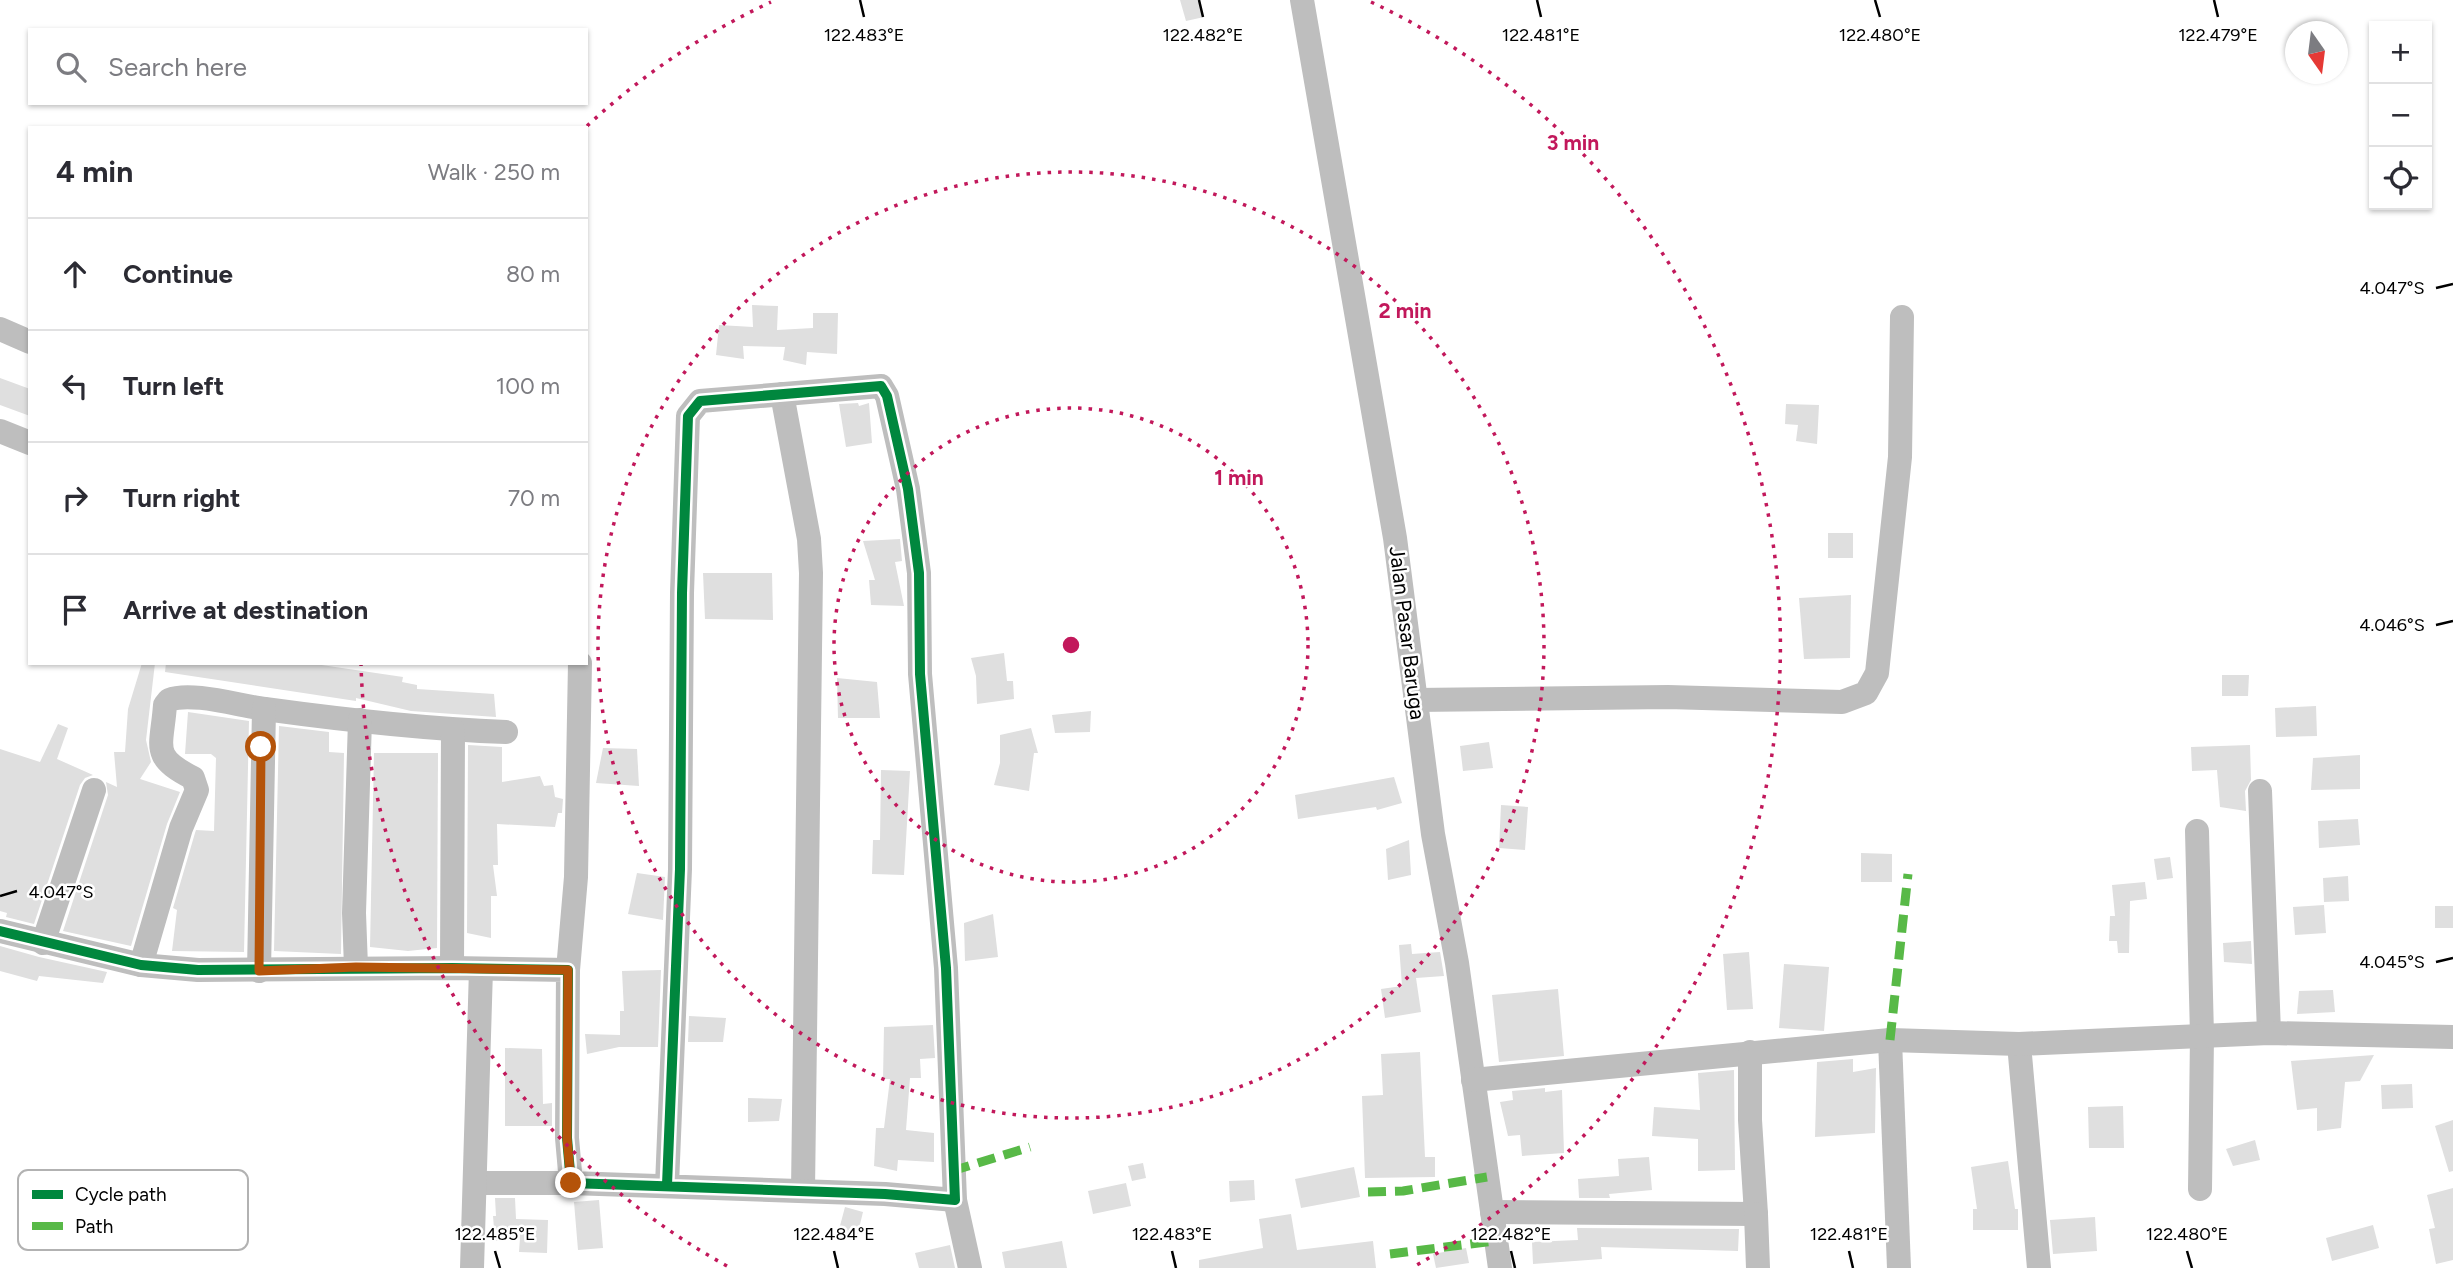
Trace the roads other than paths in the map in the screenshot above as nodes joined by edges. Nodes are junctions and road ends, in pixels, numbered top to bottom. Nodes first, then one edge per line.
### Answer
1 (1302, 0) edge
2 (1902, 317) dead end
3 (0, 330) edge
4 (28, 341) edge
5 (782, 394) junction
6 (0, 431) edge
7 (28, 442) edge
8 (580, 665) edge
9 (1415, 700) junction
10 (264, 709) junction
11 (360, 720) junction
12 (453, 730) junction
13 (506, 732) dead end
14 (94, 790) dead end
15 (2260, 791) dead end
16 (2197, 831) dead end
17 (0, 931) edge
18 (43, 943) junction
19 (142, 965) junction
20 (356, 967) junction
21 (452, 968) junction
22 (481, 969) junction
23 (568, 970) junction
24 (259, 971) junction
25 (2269, 1033) junction
26 (2202, 1036) junction
27 (2453, 1037) edge
28 (1890, 1040) junction
29 (2019, 1044) junction
30 (1750, 1052) junction
31 (1473, 1080) junction
32 (475, 1183) junction
33 (571, 1183) junction
34 (667, 1185) junction
35 (2200, 1189) dead end
36 (803, 1191) junction
37 (955, 1200) junction
38 (1492, 1212) junction
39 (1756, 1214) junction
40 (472, 1268) edge
41 (970, 1268) edge
42 (1500, 1268) edge
43 (1758, 1268) edge
44 (1899, 1268) edge
45 (2039, 1268) edge

1 - 9 street, Jalan Pasar Baruga
2 - 9 street
3 - 4 street
5 - 34 street
5 - 36 street
5 - 37 street
6 - 7 street
8 - 23 street
9 - 31 street, Jalan Pasar Baruga
10 - 11 street
10 - 19 street
10 - 24 street
11 - 12 street
11 - 20 street
12 - 13 street
12 - 21 street
14 - 18 street
15 - 25 street
16 - 26 street
17 - 18 street
18 - 19 street
19 - 24 street
20 - 21 street
20 - 24 street
21 - 22 street
22 - 23 street
22 - 32 street
23 - 33 street
25 - 26 street
25 - 27 street
26 - 29 street
26 - 35 street
28 - 29 street
28 - 30 street
28 - 44 street
29 - 45 street
30 - 31 street
30 - 39 street
31 - 38 street, Jalan Pasar Baruga
32 - 33 street
32 - 40 street
33 - 34 street
34 - 36 street
36 - 37 street
37 - 41 street
38 - 39 street
38 - 42 street, Jalan Pasar Baruga
39 - 43 street

